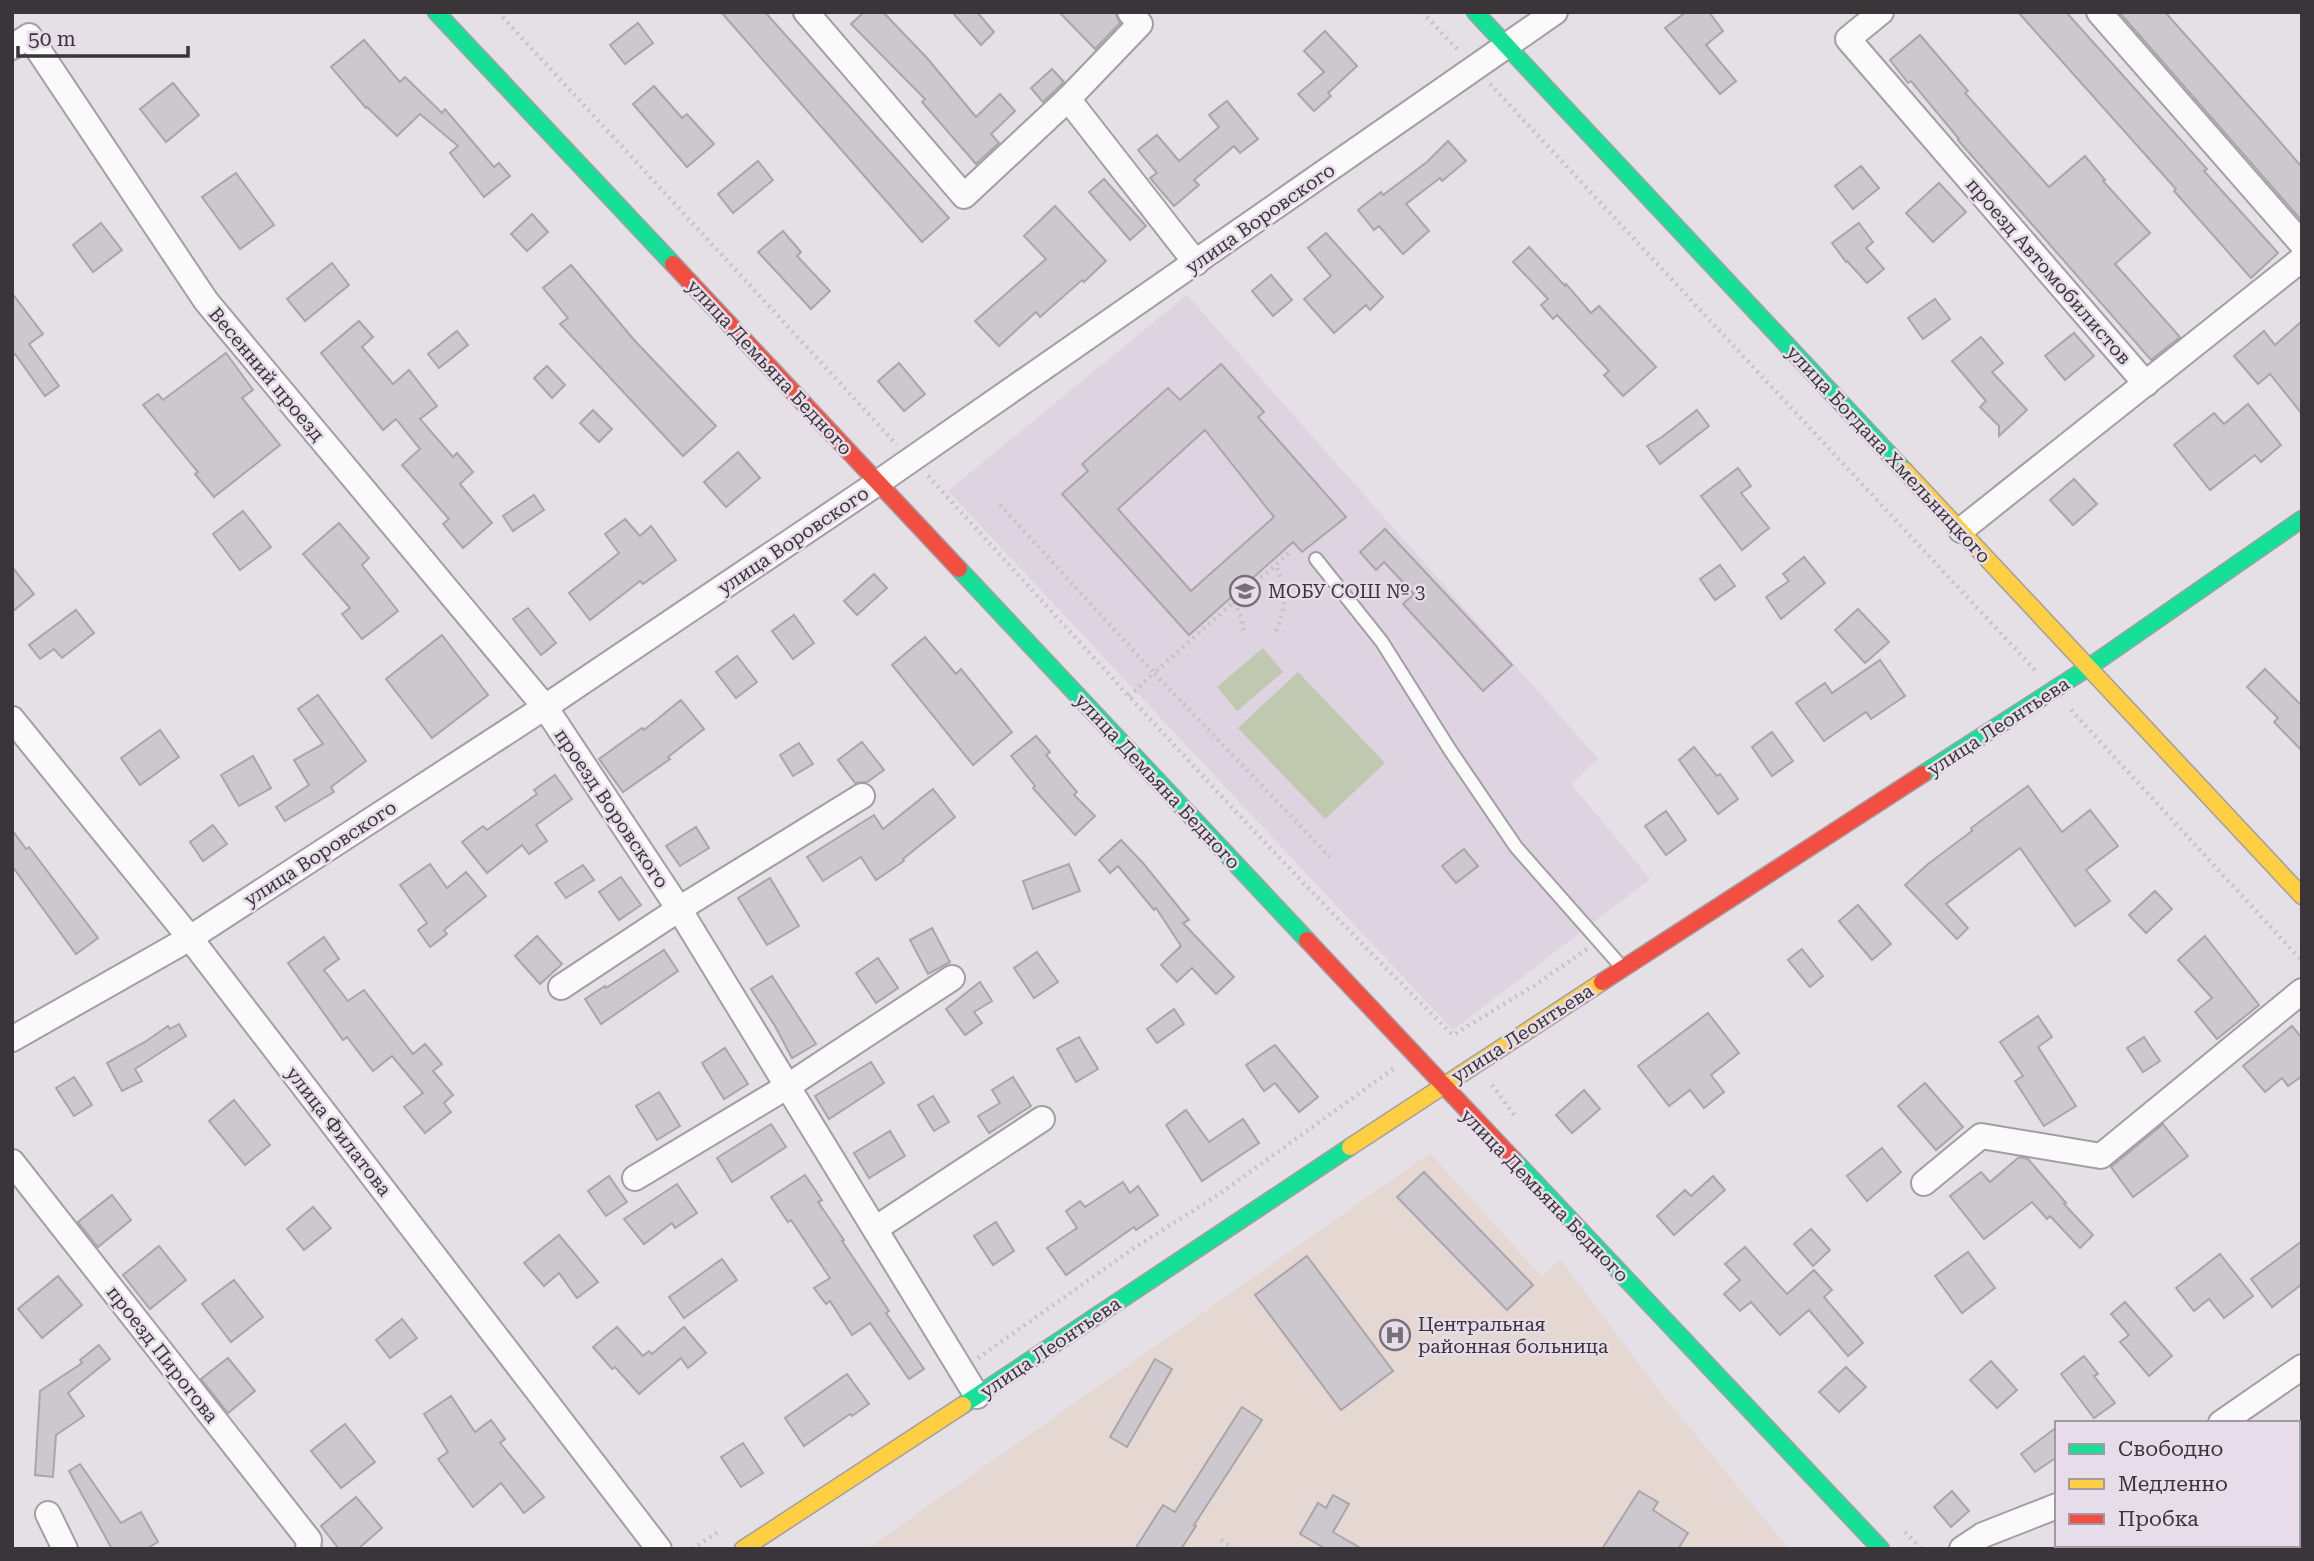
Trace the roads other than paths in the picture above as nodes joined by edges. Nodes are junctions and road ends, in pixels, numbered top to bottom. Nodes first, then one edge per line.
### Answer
1 (436, 12) edge
2 (806, 12) edge
3 (1130, 12) edge
4 (1475, 12) edge
5 (1555, 12) edge
6 (1881, 12) edge
7 (2099, 12) edge
8 (12, 47) edge
9 (1507, 47) junction
10 (1069, 99) junction
11 (2302, 244) edge
12 (2302, 259) edge
13 (1196, 263) junction
14 (2146, 384) junction
15 (879, 482) junction
16 (2302, 519) edge
17 (1961, 530) junction
18 (1316, 559) dead end
19 (2090, 667) junction
20 (545, 707) junction
21 (12, 719) edge
22 (862, 796) dead end
23 (2302, 896) edge
24 (679, 909) junction
25 (190, 938) junction
26 (1623, 968) junction
27 (952, 978) dead end
28 (561, 987) dead end
29 (2302, 991) edge
30 (12, 1039) edge
31 (788, 1086) junction
32 (1441, 1086) junction
33 (1042, 1119) dead end
34 (12, 1162) edge
35 (635, 1178) dead end
36 (1924, 1183) dead end
37 (875, 1229) junction
38 (2302, 1367) edge
39 (977, 1396) junction
40 (2224, 1421) edge
41 (2055, 1507) edge
42 (48, 1514) dead end
43 (65, 1549) edge
44 (308, 1549) edge
45 (659, 1549) edge
46 (743, 1549) edge
47 (1881, 1549) edge
48 (1962, 1549) edge

1 - 15 street, улица Демьяна Бедного
2 - 10 street
3 - 10 street
4 - 9 street, улица Богдана Хмельницкого
5 - 9 street, улица Воровского
6 - 14 street, проезд Автомобилистов
7 - 11 street
8 - 20 street, Весенний проезд
9 - 13 street, улица Воровского
9 - 17 street, улица Богдана Хмельницкого
10 - 13 street
12 - 14 street
13 - 15 street, улица Воровского
14 - 17 street
15 - 20 street, улица Воровского
15 - 32 street, улица Демьяна Бедного
16 - 19 street, улица Леонтьева
17 - 19 street, улица Богдана Хмельницкого
18 - 26 lane
19 - 23 street, улица Богдана Хмельницкого
19 - 26 street, улица Леонтьева
20 - 24 street, проезд Воровского
20 - 25 street, улица Воровского
21 - 25 street, улица Филатова
22 - 24 street, проезд Воровского
24 - 28 street, проезд Воровского
24 - 31 street, проезд Воровского
25 - 30 street, улица Воровского
25 - 45 street, улица Филатова
26 - 32 street, улица Леонтьева
27 - 31 street
29 - 36 street
31 - 35 street
31 - 37 street, проезд Воровского
32 - 39 street, улица Леонтьева
32 - 47 street, улица Демьяна Бедного
33 - 37 street
34 - 44 street, проезд Пирогова
37 - 39 street, проезд Воровского
38 - 40 street
39 - 46 street, улица Леонтьева
41 - 48 street
42 - 43 street

